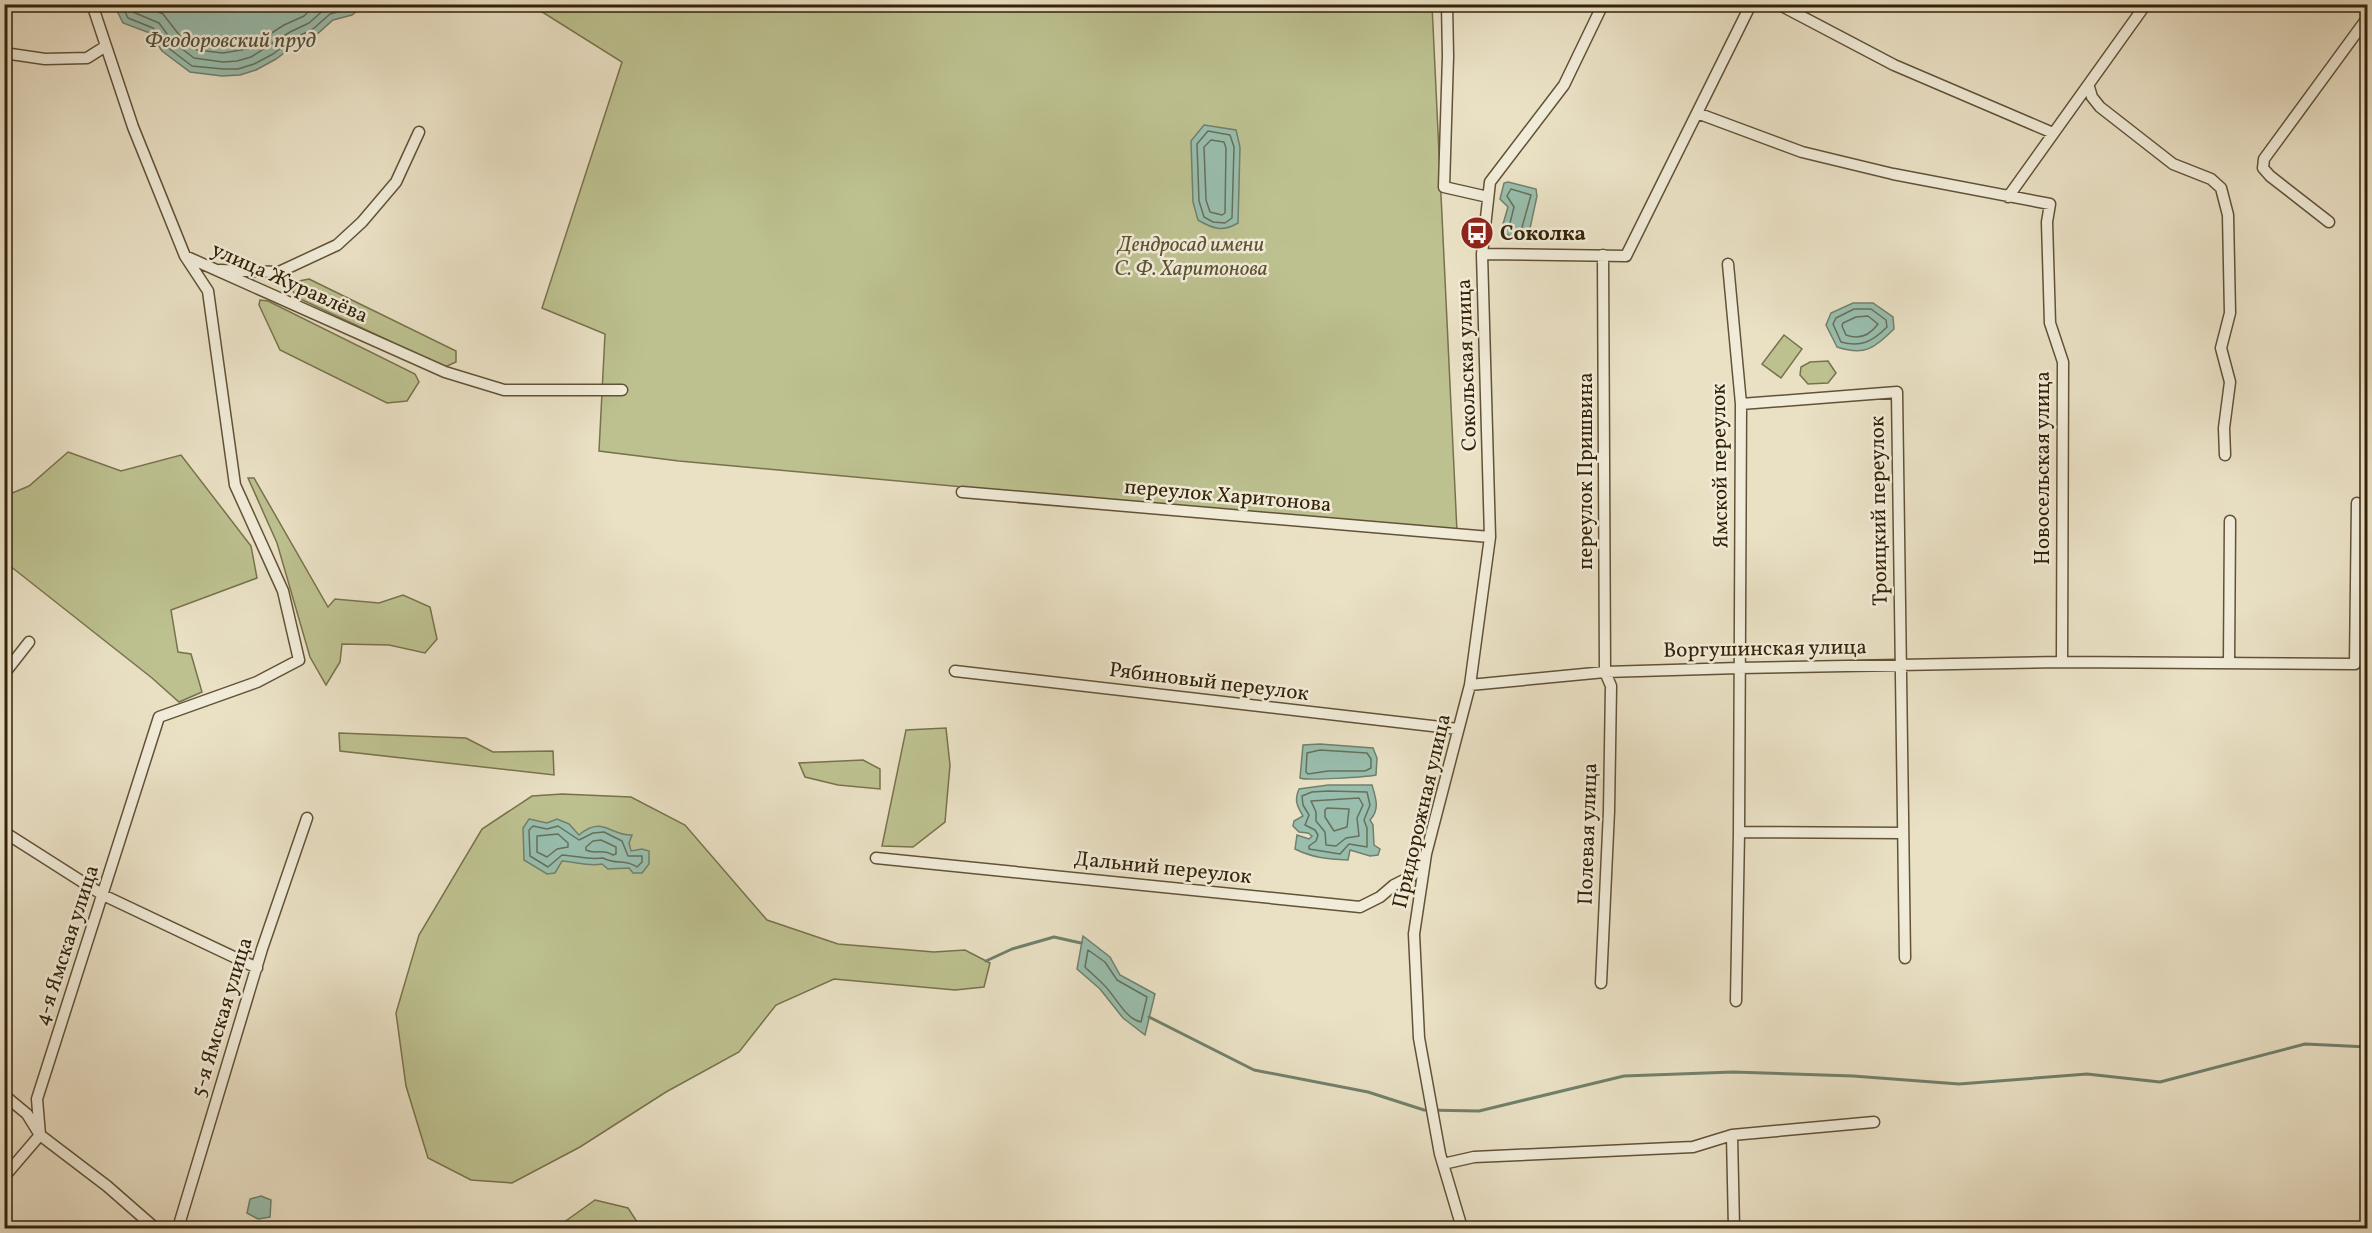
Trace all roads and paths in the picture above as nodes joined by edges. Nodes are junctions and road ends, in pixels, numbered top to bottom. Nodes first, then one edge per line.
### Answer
1 (92, 4) edge
2 (1447, 4) edge
3 (1603, 4) edge
4 (1751, 4) edge
5 (1778, 4) edge
6 (2146, 4) edge
7 (2367, 17) edge
8 (106, 45) junction
9 (4, 52) edge
10 (2089, 87) junction
11 (1697, 113) junction
12 (419, 132) dead end
13 (2053, 133) junction
14 (1488, 197) junction
15 (2008, 197) junction
16 (2329, 222) dead end
17 (1482, 254) junction
18 (1603, 255) junction
19 (185, 256) junction
20 (1728, 264) dead end
21 (214, 270) junction
22 (622, 390) dead end
23 (1740, 404) junction
24 (2225, 455) dead end
25 (962, 492) dead end
26 (2357, 503) dead end
27 (2230, 521) dead end
28 (1490, 537) junction
29 (29, 642) dead end
30 (2062, 662) junction
31 (2229, 663) junction
32 (1899, 665) junction
33 (1739, 668) junction
34 (955, 671) dead end
35 (1605, 672) junction
36 (4, 674) edge
37 (1470, 685) junction
38 (1611, 686) joint
39 (1458, 729) junction
40 (306, 818) dead end
41 (4, 832) edge
42 (1739, 832) junction
43 (1902, 832) junction
44 (1426, 854) junction
45 (876, 858) dead end
46 (103, 895) junction
47 (1905, 958) dead end
48 (257, 968) junction
49 (1601, 983) dead end
50 (1736, 1001) dead end
51 (4, 1095) edge
52 (1874, 1122) dead end
53 (40, 1135) junction
54 (1732, 1135) junction
55 (1443, 1164) junction
56 (4, 1176) edge
57 (156, 1228) edge
58 (177, 1228) edge
59 (1462, 1228) edge
60 (1734, 1228) edge

1 - 8 street, улица Журавлёва
2 - 14 street
3 - 14 street, Сокольская улица
4 - 11 street
5 - 13 street
6 - 10 street
7 - 16 street
8 - 9 street
8 - 19 street, улица Журавлёва
10 - 13 street
10 - 24 street
11 - 15 street
11 - 18 street
12 - 21 street
13 - 15 street
14 - 17 street, Сокольская улица
15 - 30 street, Новосельская улица
17 - 18 street
17 - 28 street, Сокольская улица
18 - 35 street, переулок Пришвина
19 - 21 street, улица Журавлёва
19 - 46 street, 4-я Ямская улица
20 - 23 street, Ямской переулок
21 - 22 street, улица Журавлёва
23 - 32 street, Троицкий переулок
23 - 33 street, Ямской переулок
25 - 28 street, переулок Харитонова
26 - 31 street, Воргушинская улица
27 - 31 street
28 - 37 street, Сокольская улица
29 - 36 street
30 - 31 street, Воргушинская улица
30 - 32 street, Воргушинская улица
32 - 33 street, Воргушинская улица
32 - 43 street, Троицкий переулок
33 - 35 street, Воргушинская улица
33 - 42 street, Ямской переулок
34 - 39 street, Рябиновый переулок
35 - 37 street, Воргушинская улица
35 - 38 street, переулок Пришвина
37 - 39 street, Придорожная улица
38 - 49 street, Полевая улица
39 - 44 street, Придорожная улица
40 - 48 street, 5-я Ямская улица
41 - 46 street
42 - 43 street
42 - 50 street, Ямской переулок
43 - 47 street, Троицкий переулок
44 - 45 street, Дальний переулок
44 - 55 street, Придорожная улица
46 - 48 street
46 - 53 street, 4-я Ямская улица
48 - 58 street, 5-я Ямская улица
51 - 53 street
52 - 54 street
53 - 56 street
53 - 57 street
54 - 55 street
54 - 60 street
55 - 59 street, Придорожная улица

